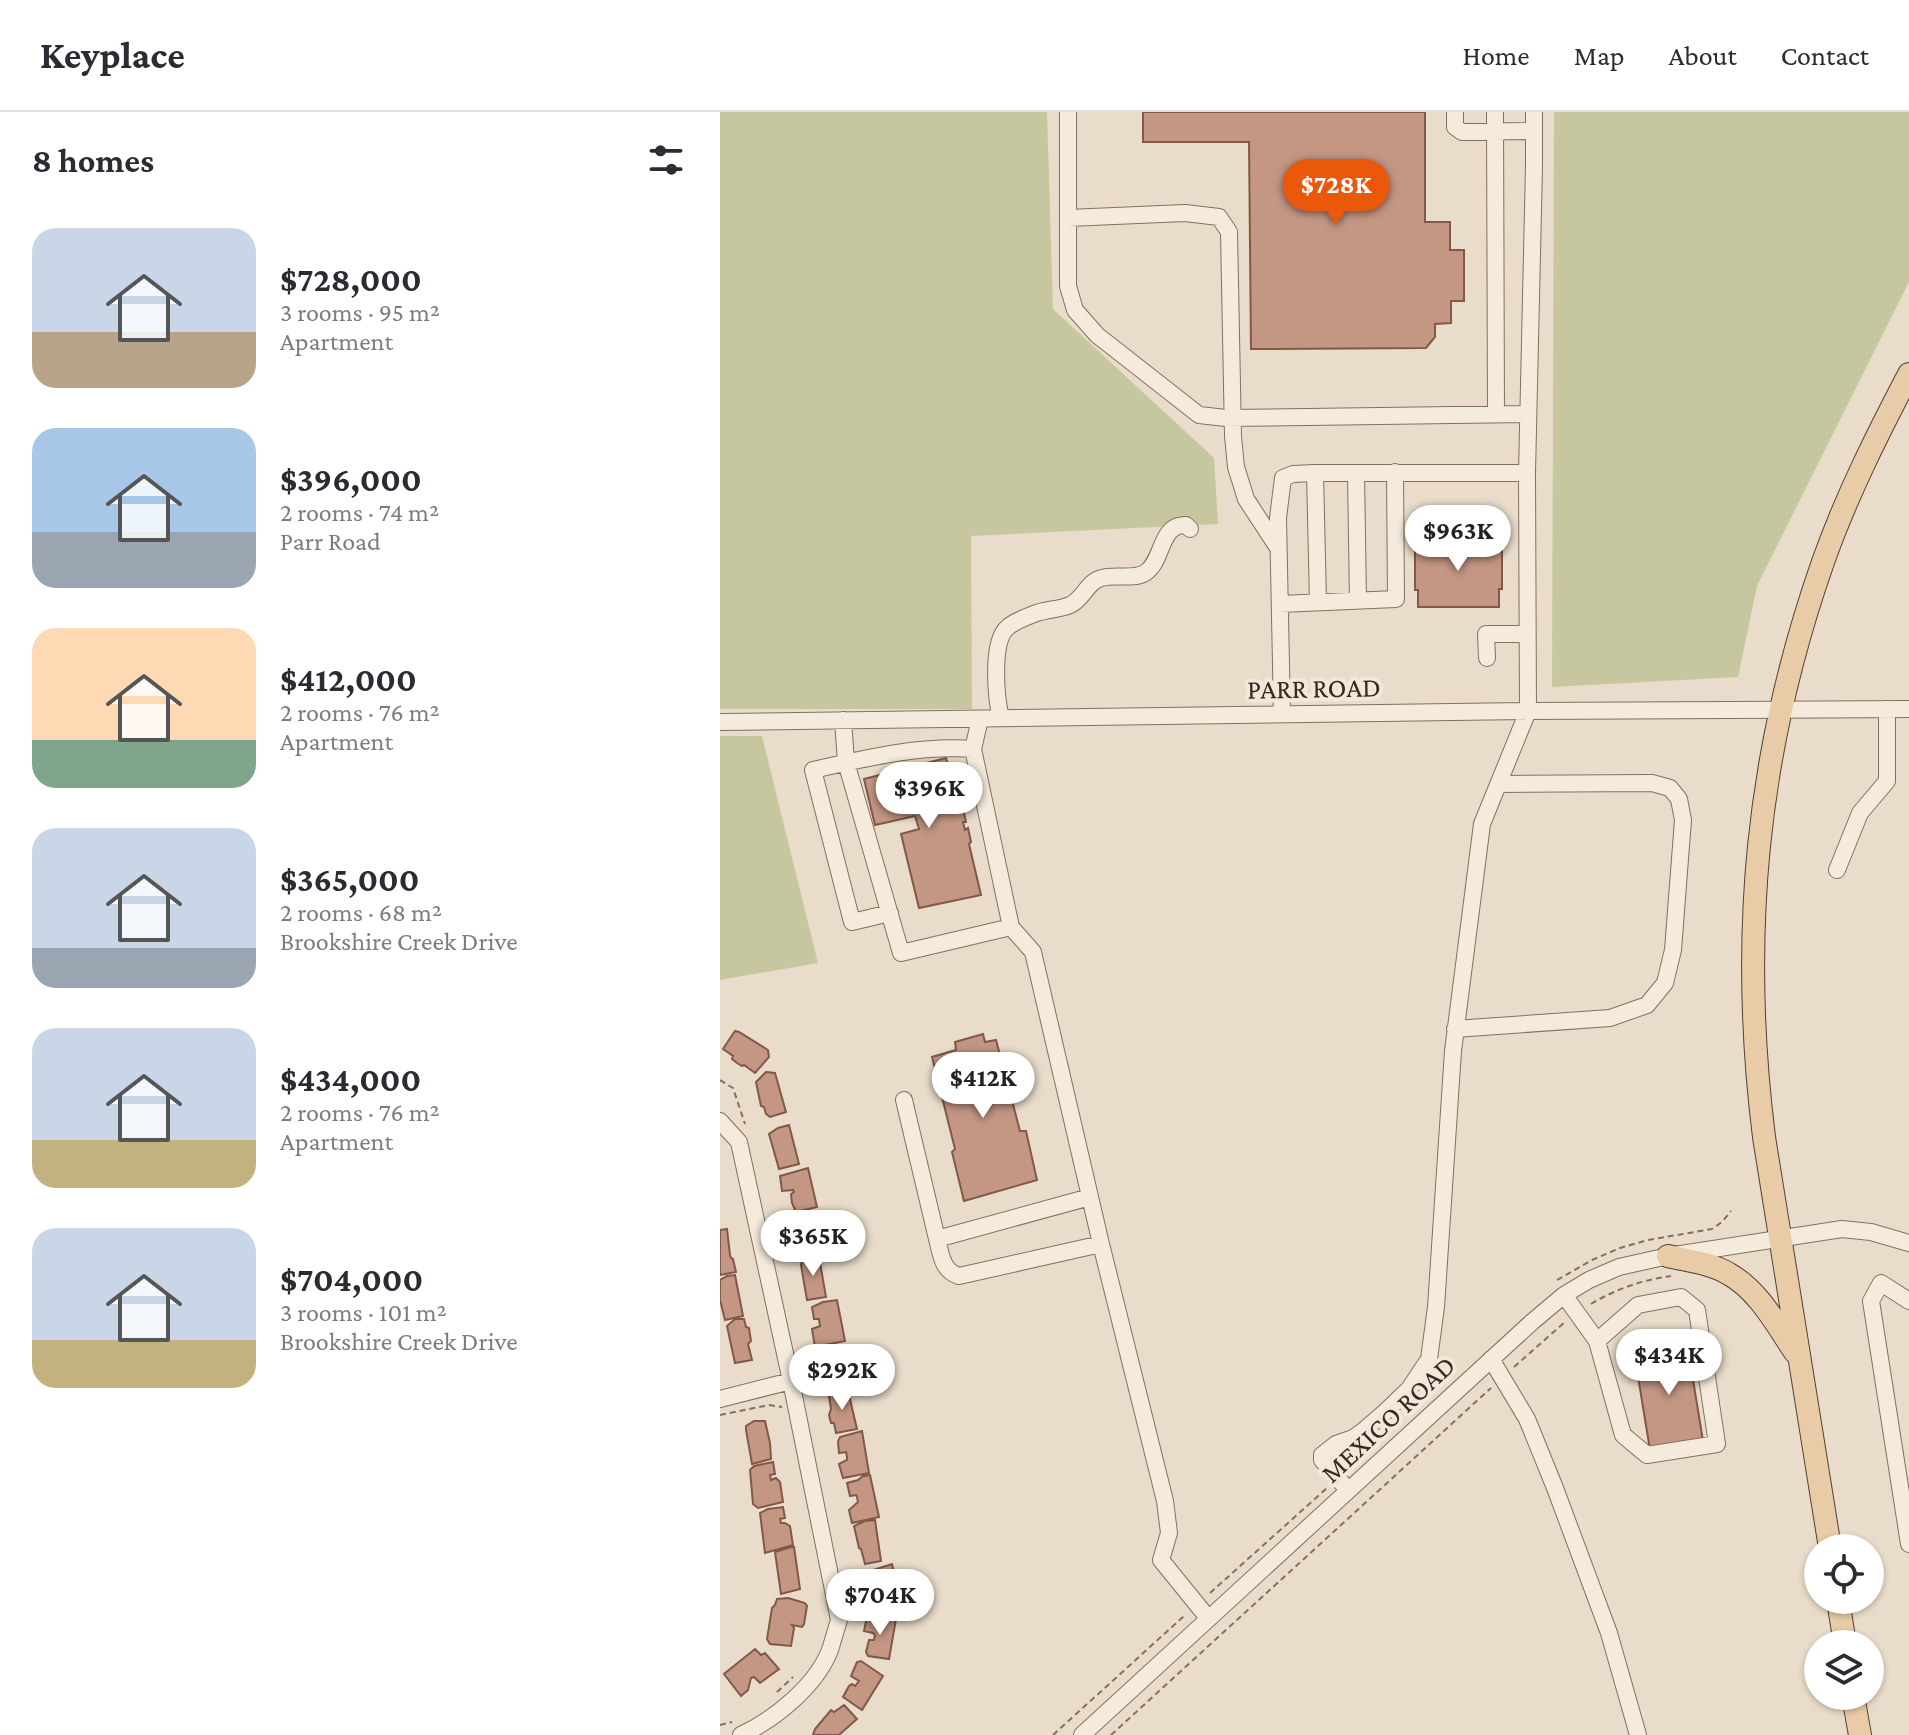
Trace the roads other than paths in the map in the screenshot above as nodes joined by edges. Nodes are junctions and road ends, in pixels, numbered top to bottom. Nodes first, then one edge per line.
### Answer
1 (1068, 112) edge
2 (1455, 112) edge
3 (1495, 112) edge
4 (1534, 112) edge
5 (1534, 131) junction
6 (1495, 132) junction
7 (1068, 218) junction
8 (1909, 374) edge
9 (1496, 414) junction
10 (1528, 414) junction
11 (1232, 418) junction
12 (1395, 472) junction
13 (1315, 473) junction
14 (1356, 473) junction
15 (1527, 473) junction
16 (1190, 529) dead end
17 (1278, 550) junction
18 (1358, 601) junction
19 (1318, 602) junction
20 (1280, 604) junction
21 (1527, 634) junction
22 (1487, 658) dead end
23 (1780, 708) junction
24 (1887, 709) junction
25 (1909, 709) edge
26 (1528, 711) junction
27 (1282, 714) junction
28 (1001, 718) junction
29 (980, 719) junction
30 (843, 720) junction
31 (720, 722) edge
32 (973, 749) junction
33 (846, 762) junction
34 (1498, 784) junction
35 (1837, 870) dead end
36 (890, 913) junction
37 (1011, 927) junction
38 (1455, 1029) junction
39 (904, 1100) dead end
40 (720, 1121) edge
41 (1090, 1197) junction
42 (1780, 1238) junction
43 (937, 1239) junction
44 (1909, 1243) edge
45 (1101, 1244) junction
46 (1671, 1266) junction
47 (1564, 1295) junction
48 (1909, 1301) edge
49 (1597, 1341) junction
50 (1799, 1357) junction
51 (1491, 1359) junction
52 (791, 1381) junction
53 (720, 1399) edge
54 (1348, 1490) junction
55 (1828, 1534) edge
56 (1909, 1544) edge
57 (1208, 1618) junction
58 (1856, 1710) edge
59 (742, 1727) edge
60 (1082, 1735) edge
61 (1638, 1735) edge
62 (1860, 1735) edge

1 - 7 street
2 - 6 street
3 - 6 street
4 - 5 street
5 - 6 street
5 - 10 street
6 - 9 street
7 - 11 street
7 - 11 street
8 - 23 main road
9 - 10 street
9 - 11 street
10 - 15 street
11 - 17 street
12 - 14 street
12 - 15 street
12 - 18 street
13 - 14 street
13 - 17 street
13 - 19 street
14 - 18 street
15 - 21 street
16 - 28 street
17 - 20 street
18 - 19 street
19 - 20 street
20 - 27 street
21 - 22 street
21 - 26 street
23 - 24 street, PARR ROAD
23 - 26 street, PARR ROAD
23 - 42 main road
24 - 25 street, PARR ROAD
24 - 35 street
26 - 27 street, PARR ROAD
26 - 34 street
27 - 28 street, PARR ROAD
28 - 29 street, PARR ROAD
29 - 30 street, PARR ROAD
29 - 32 street
30 - 31 street, PARR ROAD
30 - 33 street
32 - 33 street
32 - 37 street
33 - 36 street
33 - 36 street
34 - 38 street
34 - 38 street
36 - 37 street
37 - 41 street
38 - 54 street
39 - 43 street
40 - 52 street
41 - 43 street
41 - 45 street
42 - 44 street, MEXICO ROAD
42 - 46 street, MEXICO ROAD
42 - 50 main road
43 - 45 street
45 - 57 street
46 - 47 street, MEXICO ROAD
46 - 50 main road
47 - 49 street
47 - 51 street, MEXICO ROAD
48 - 56 street
49 - 49 street
50 - 55 main road
51 - 54 street, MEXICO ROAD
51 - 61 street
52 - 53 street
52 - 59 street
54 - 57 street, MEXICO ROAD
57 - 60 street, MEXICO ROAD
58 - 62 main road

